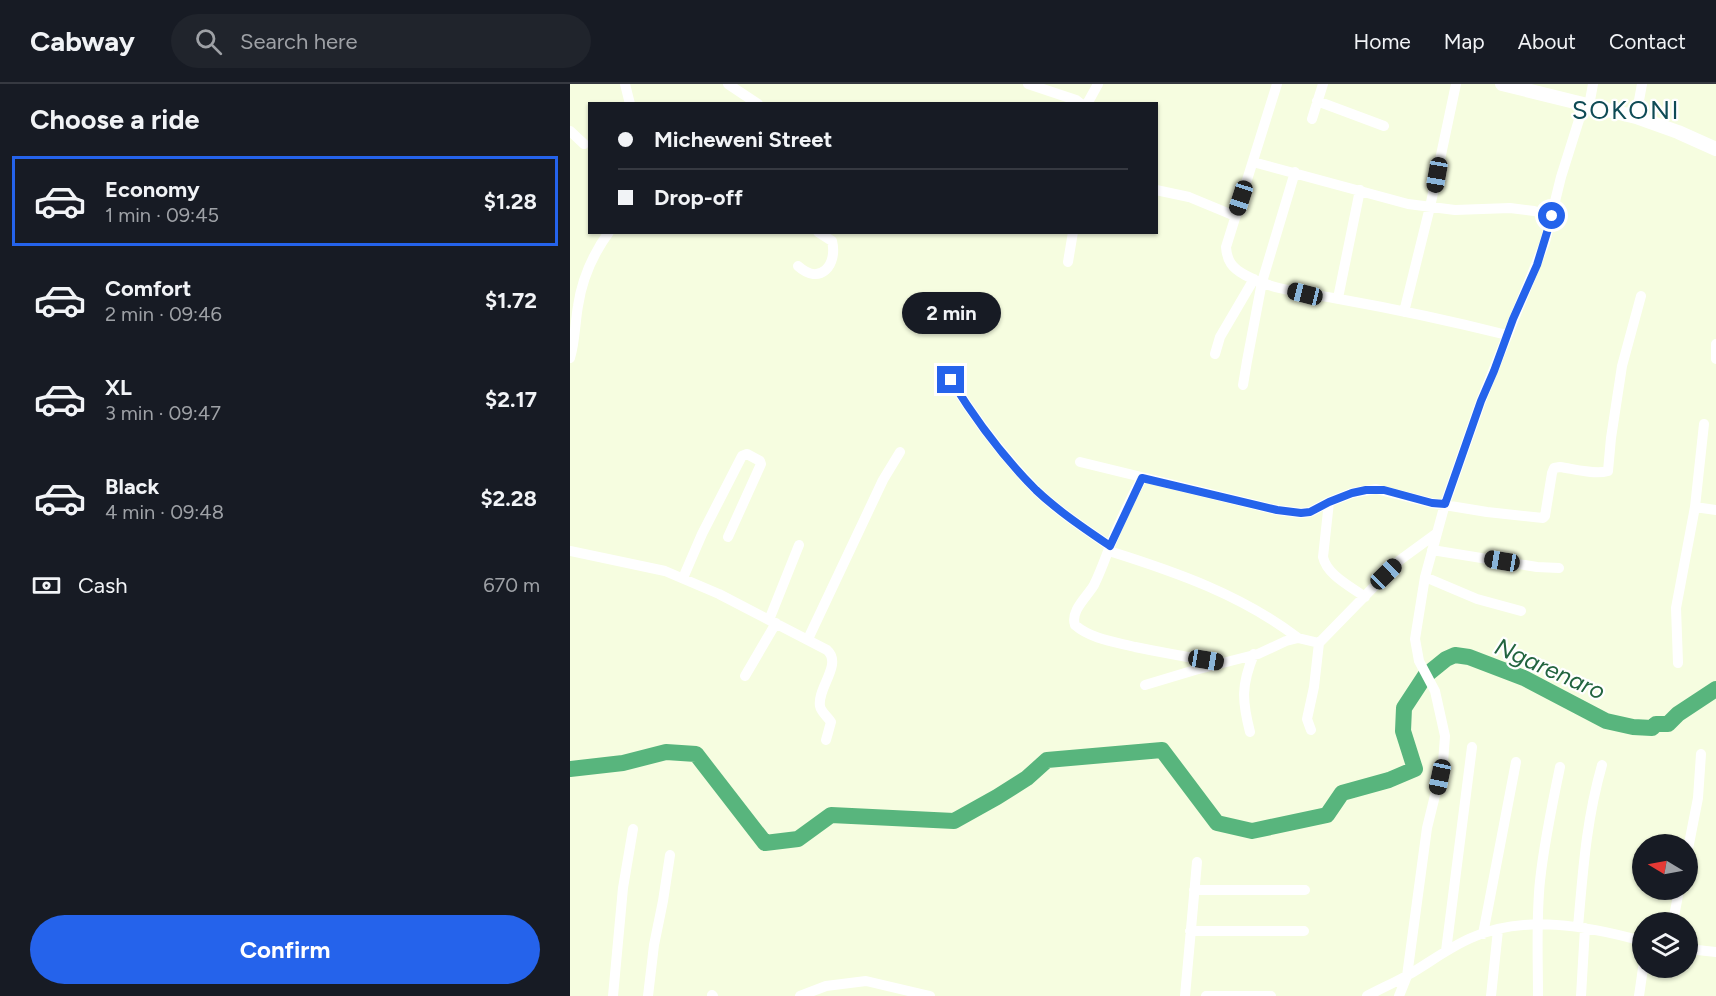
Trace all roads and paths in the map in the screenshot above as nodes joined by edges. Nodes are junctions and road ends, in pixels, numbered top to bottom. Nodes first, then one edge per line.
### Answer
1 (625, 84) edge
2 (728, 84) edge
3 (1028, 84) edge
4 (1098, 84) edge
5 (1277, 84) edge
6 (1323, 84) edge
7 (1456, 84) edge
8 (1502, 84) edge
9 (1593, 84) edge
10 (1641, 84) edge
11 (1532, 88) edge
12 (1317, 101) junction
13 (630, 102) edge
14 (756, 102) edge
15 (1078, 102) edge
16 (1088, 102) edge
17 (1586, 105) junction
18 (1636, 117) junction
19 (1312, 119) dead end
20 (1384, 126) dead end
21 (570, 131) edge
22 (584, 144) dead end
23 (1716, 149) edge
24 (1253, 162) junction
25 (1295, 172) junction
26 (1158, 190) edge
27 (1360, 190) junction
28 (1430, 207) junction
29 (1235, 216) junction
30 (1552, 216) junction
31 (608, 234) edge
32 (821, 234) edge
33 (1073, 234) edge
34 (1068, 262) dead end
35 (798, 266) dead end
36 (1258, 280) junction
37 (1641, 296) dead end
38 (1338, 298) junction
39 (574, 301) edge
40 (1404, 312) junction
41 (1507, 335) junction
42 (1716, 344) edge
43 (1215, 354) dead end
44 (570, 358) edge
45 (1716, 359) edge
46 (951, 380) dead end
47 (1243, 385) dead end
48 (1704, 424) dead end
49 (900, 452) dead end
50 (1080, 462) dead end
51 (1142, 478) junction
52 (1329, 502) junction
53 (1445, 504) junction
54 (1695, 507) junction
55 (1716, 510) edge
56 (1437, 532) junction
57 (728, 537) dead end
58 (799, 545) dead end
59 (1110, 549) junction
60 (1432, 550) junction
61 (570, 551) edge
62 (1559, 568) dead end
63 (1425, 577) junction
64 (683, 578) junction
65 (1365, 597) junction
66 (1521, 611) dead end
67 (772, 622) junction
68 (1298, 638) junction
69 (808, 639) junction
70 (1319, 643) junction
71 (1254, 654) junction
72 (1222, 663) junction
73 (1678, 663) dead end
74 (745, 676) dead end
75 (1144, 685) dead end
76 (1311, 730) dead end
77 (1250, 732) dead end
78 (826, 740) dead end
79 (1472, 747) dead end
80 (1701, 754) dead end
81 (1516, 762) dead end
82 (1602, 765) dead end
83 (1560, 767) dead end
84 (633, 829) dead end
85 (1691, 834) edge
86 (670, 855) dead end
87 (1197, 862) dead end
88 (1194, 890) junction
89 (1305, 890) dead end
90 (1537, 925) junction
91 (1581, 928) junction
92 (1498, 930) junction
93 (1190, 931) junction
94 (1304, 931) dead end
95 (1483, 934) junction
96 (1632, 938) edge
97 (1698, 950) edge
98 (1446, 951) junction
99 (1716, 952) edge
100 (1407, 976) junction
101 (1642, 978) edge
102 (613, 996) edge
103 (648, 996) edge
104 (800, 996) edge
105 (930, 996) edge
106 (1185, 996) edge
107 (1206, 996) edge
108 (1271, 996) edge
109 (1366, 996) edge
110 (1399, 996) edge
111 (1491, 996) edge
112 (1538, 996) edge
113 (1581, 996) edge
114 (1639, 996) edge

1 - 13 street
2 - 14 street
3 - 15 street
4 - 16 street
5 - 24 street
6 - 12 street
7 - 28 street
8 - 11 street
9 - 17 street
10 - 18 street
11 - 17 street
12 - 19 street
12 - 20 street
17 - 18 street
17 - 30 street
18 - 23 street
21 - 22 street
24 - 25 street
24 - 29 street
25 - 27 street
25 - 36 street
26 - 29 street
27 - 28 street
27 - 38 street
28 - 30 street
28 - 40 street
29 - 36 street
30 - 41 street
31 - 39 street
32 - 35 street
33 - 34 street
36 - 38 street
36 - 43 street
36 - 47 street
37 - 53 street
38 - 40 street
39 - 44 street
40 - 41 street
41 - 53 street
42 - 45 street
46 - 59 street
48 - 54 street
49 - 69 street
50 - 51 street
51 - 52 street
51 - 59 street
52 - 53 street
52 - 65 street
53 - 56 street
54 - 55 street
54 - 73 street
56 - 60 street
56 - 65 street
57 - 64 street
58 - 67 street
59 - 68 street
59 - 72 street
60 - 62 street
60 - 63 street
61 - 64 street
63 - 66 street
63 - 100 street
64 - 67 street
65 - 70 street
67 - 69 street
67 - 74 street
68 - 70 street
68 - 71 street
69 - 78 street
70 - 76 street
71 - 72 street
71 - 77 street
72 - 75 street
79 - 98 street
80 - 85 street
81 - 95 street
82 - 91 street
83 - 90 street
84 - 102 street
86 - 103 street
87 - 88 street
88 - 89 street
88 - 93 street
90 - 91 street
90 - 92 street
90 - 112 street
91 - 96 street
91 - 113 street
92 - 95 street
92 - 111 street
93 - 94 street
93 - 106 street
95 - 98 street
97 - 99 street
98 - 100 street
100 - 109 street
100 - 110 street
101 - 114 street
104 - 105 street
107 - 108 street

